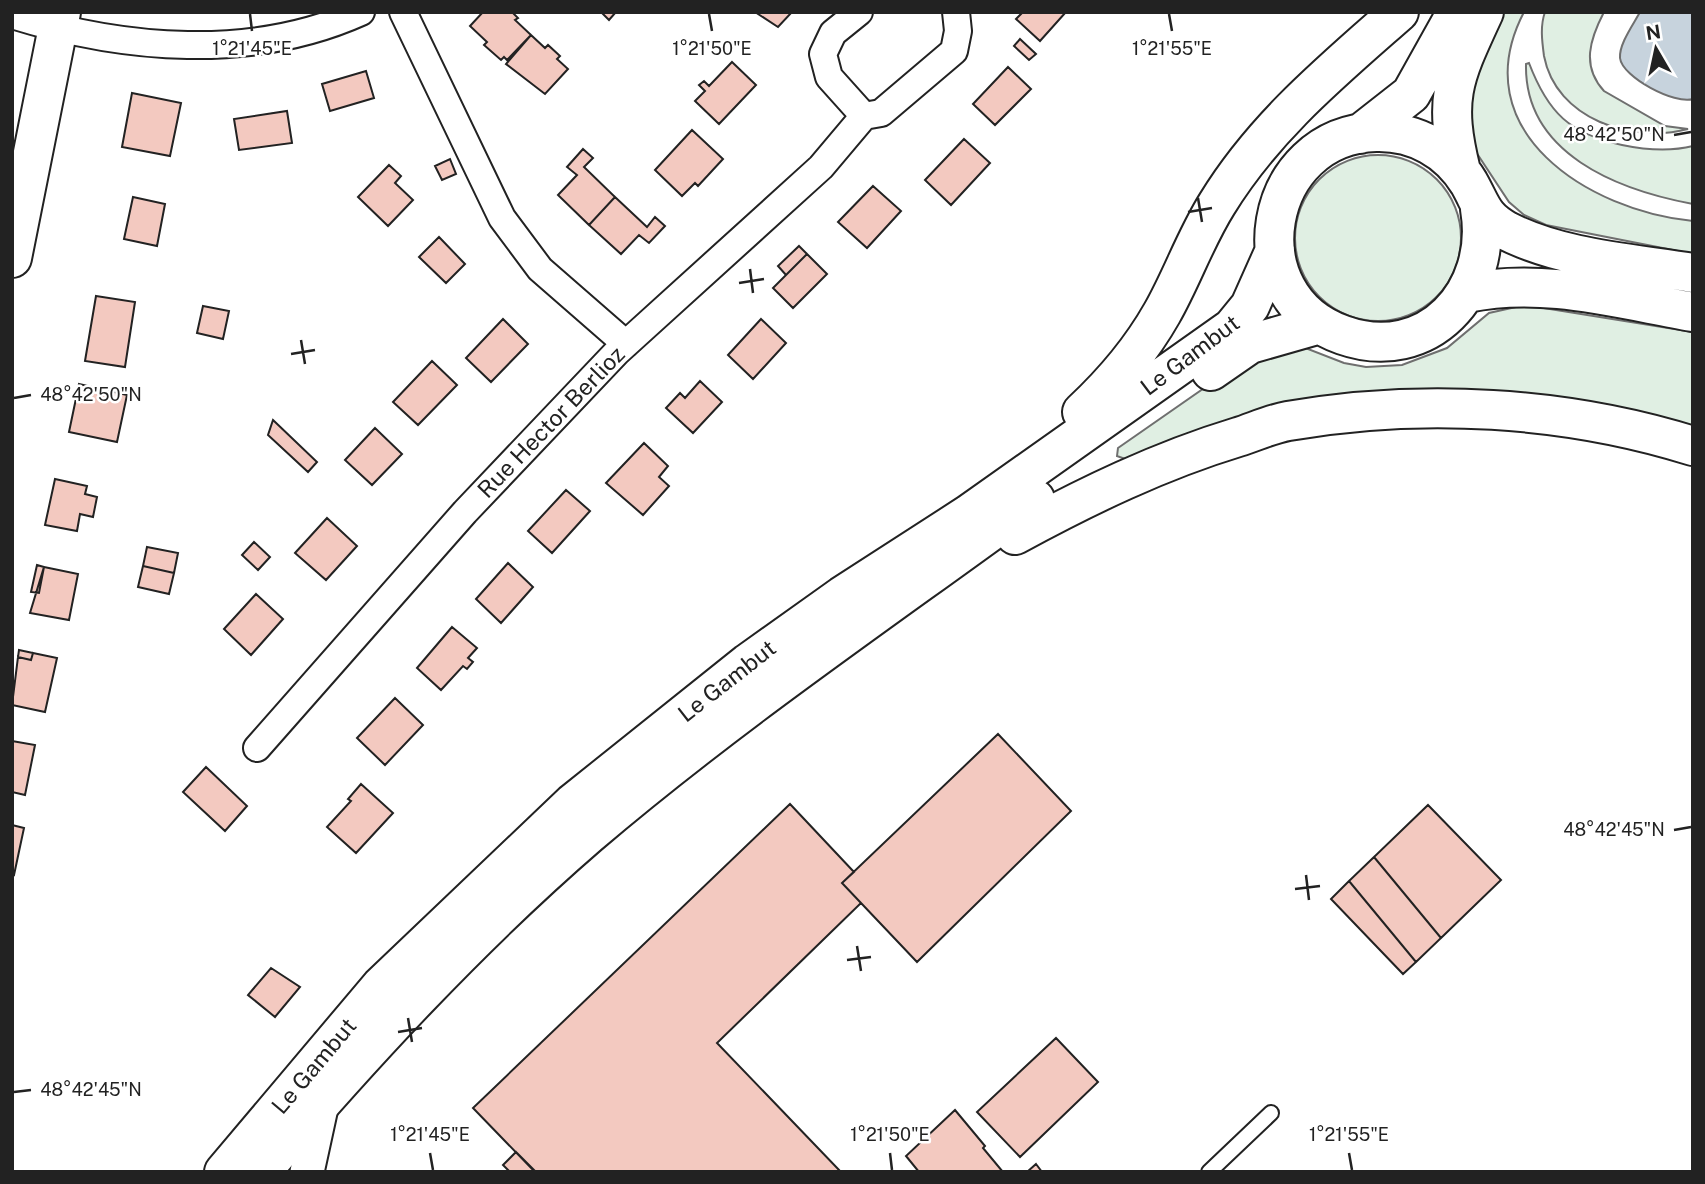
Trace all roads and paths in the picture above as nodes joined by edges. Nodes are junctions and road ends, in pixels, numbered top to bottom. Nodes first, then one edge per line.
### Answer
1 (361, 12) edge
2 (403, 12) edge
3 (859, 12) edge
4 (956, 12) edge
5 (1399, 12) edge
6 (1457, 12) edge
7 (1484, 12) edge
8 (12, 15) edge
9 (60, 20) edge
10 (864, 116) junction
11 (1360, 134) junction
12 (1461, 171) junction
13 (1480, 209) junction
14 (1275, 250) junction
15 (12, 258) edge
16 (1693, 272) edge
17 (1467, 293) junction
18 (1693, 312) edge
19 (1320, 324) junction
20 (626, 344) junction
21 (1693, 446) edge
22 (908, 593) junction
23 (842, 596) junction
24 (257, 748) dead end
25 (322, 1103) junction
26 (1271, 1114) dead end
27 (224, 1172) edge
28 (261, 1172) edge
29 (307, 1172) edge
30 (1209, 1172) edge

1 - 9 street
2 - 20 street
3 - 10 street
4 - 10 street, Rue Hector Berlioz
5 - 23 main road
6 - 11 main road
7 - 12 main road
8 - 9 street
9 - 15 main road
10 - 20 street, Rue Hector Berlioz
11 - 12 main road
11 - 14 main road
12 - 13 main road
13 - 16 main road
13 - 17 main road
14 - 19 main road
14 - 23 main road, Le Gambut
17 - 18 main road
17 - 19 main road
19 - 22 main road
20 - 24 street, Rue Hector Berlioz
21 - 22 main road
22 - 25 main road, Le Gambut
23 - 27 main road, Le Gambut
25 - 28 main road, Le Gambut
25 - 29 street
26 - 30 lane

